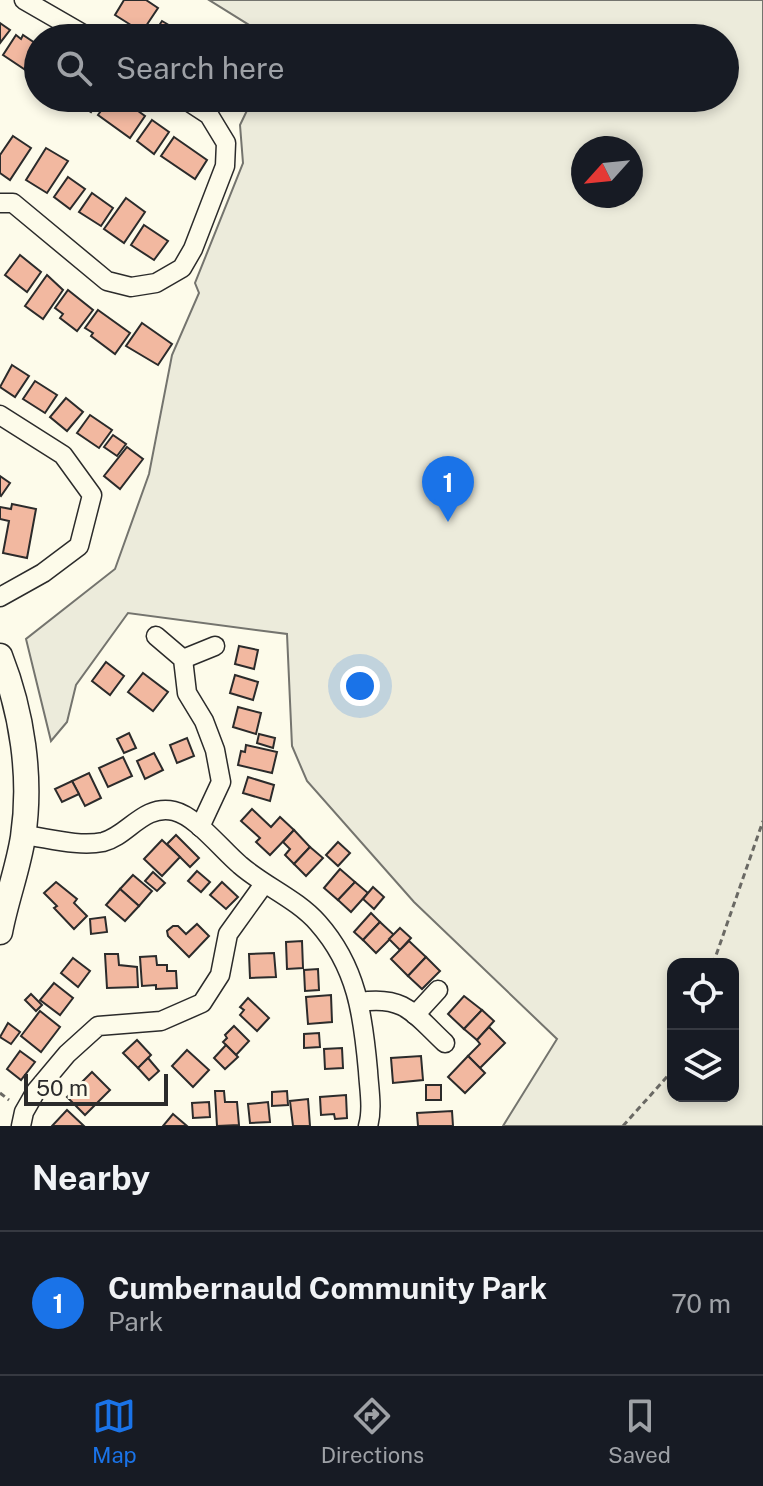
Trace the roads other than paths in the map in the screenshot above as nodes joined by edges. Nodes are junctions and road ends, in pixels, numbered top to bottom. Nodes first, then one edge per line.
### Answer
1 (24, 0) edge
2 (66, 24) edge
3 (204, 112) edge
4 (0, 203) edge
5 (0, 415) edge
6 (0, 597) edge
7 (156, 636) dead end
8 (215, 646) dead end
9 (0, 656) edge
10 (183, 659) junction
11 (200, 827) junction
12 (24, 835) junction
13 (264, 884) junction
14 (1, 926) edge
15 (438, 990) dead end
16 (360, 1002) junction
17 (415, 1015) junction
18 (445, 1043) dead end
19 (21, 1126) edge
20 (368, 1126) edge

1 - 2 street
3 - 4 street
5 - 6 street
7 - 10 street
8 - 10 street
9 - 12 street
10 - 11 street
11 - 12 street
11 - 13 street
12 - 14 street
13 - 16 street
13 - 19 street
15 - 17 street
16 - 17 street
16 - 20 street
17 - 18 street

